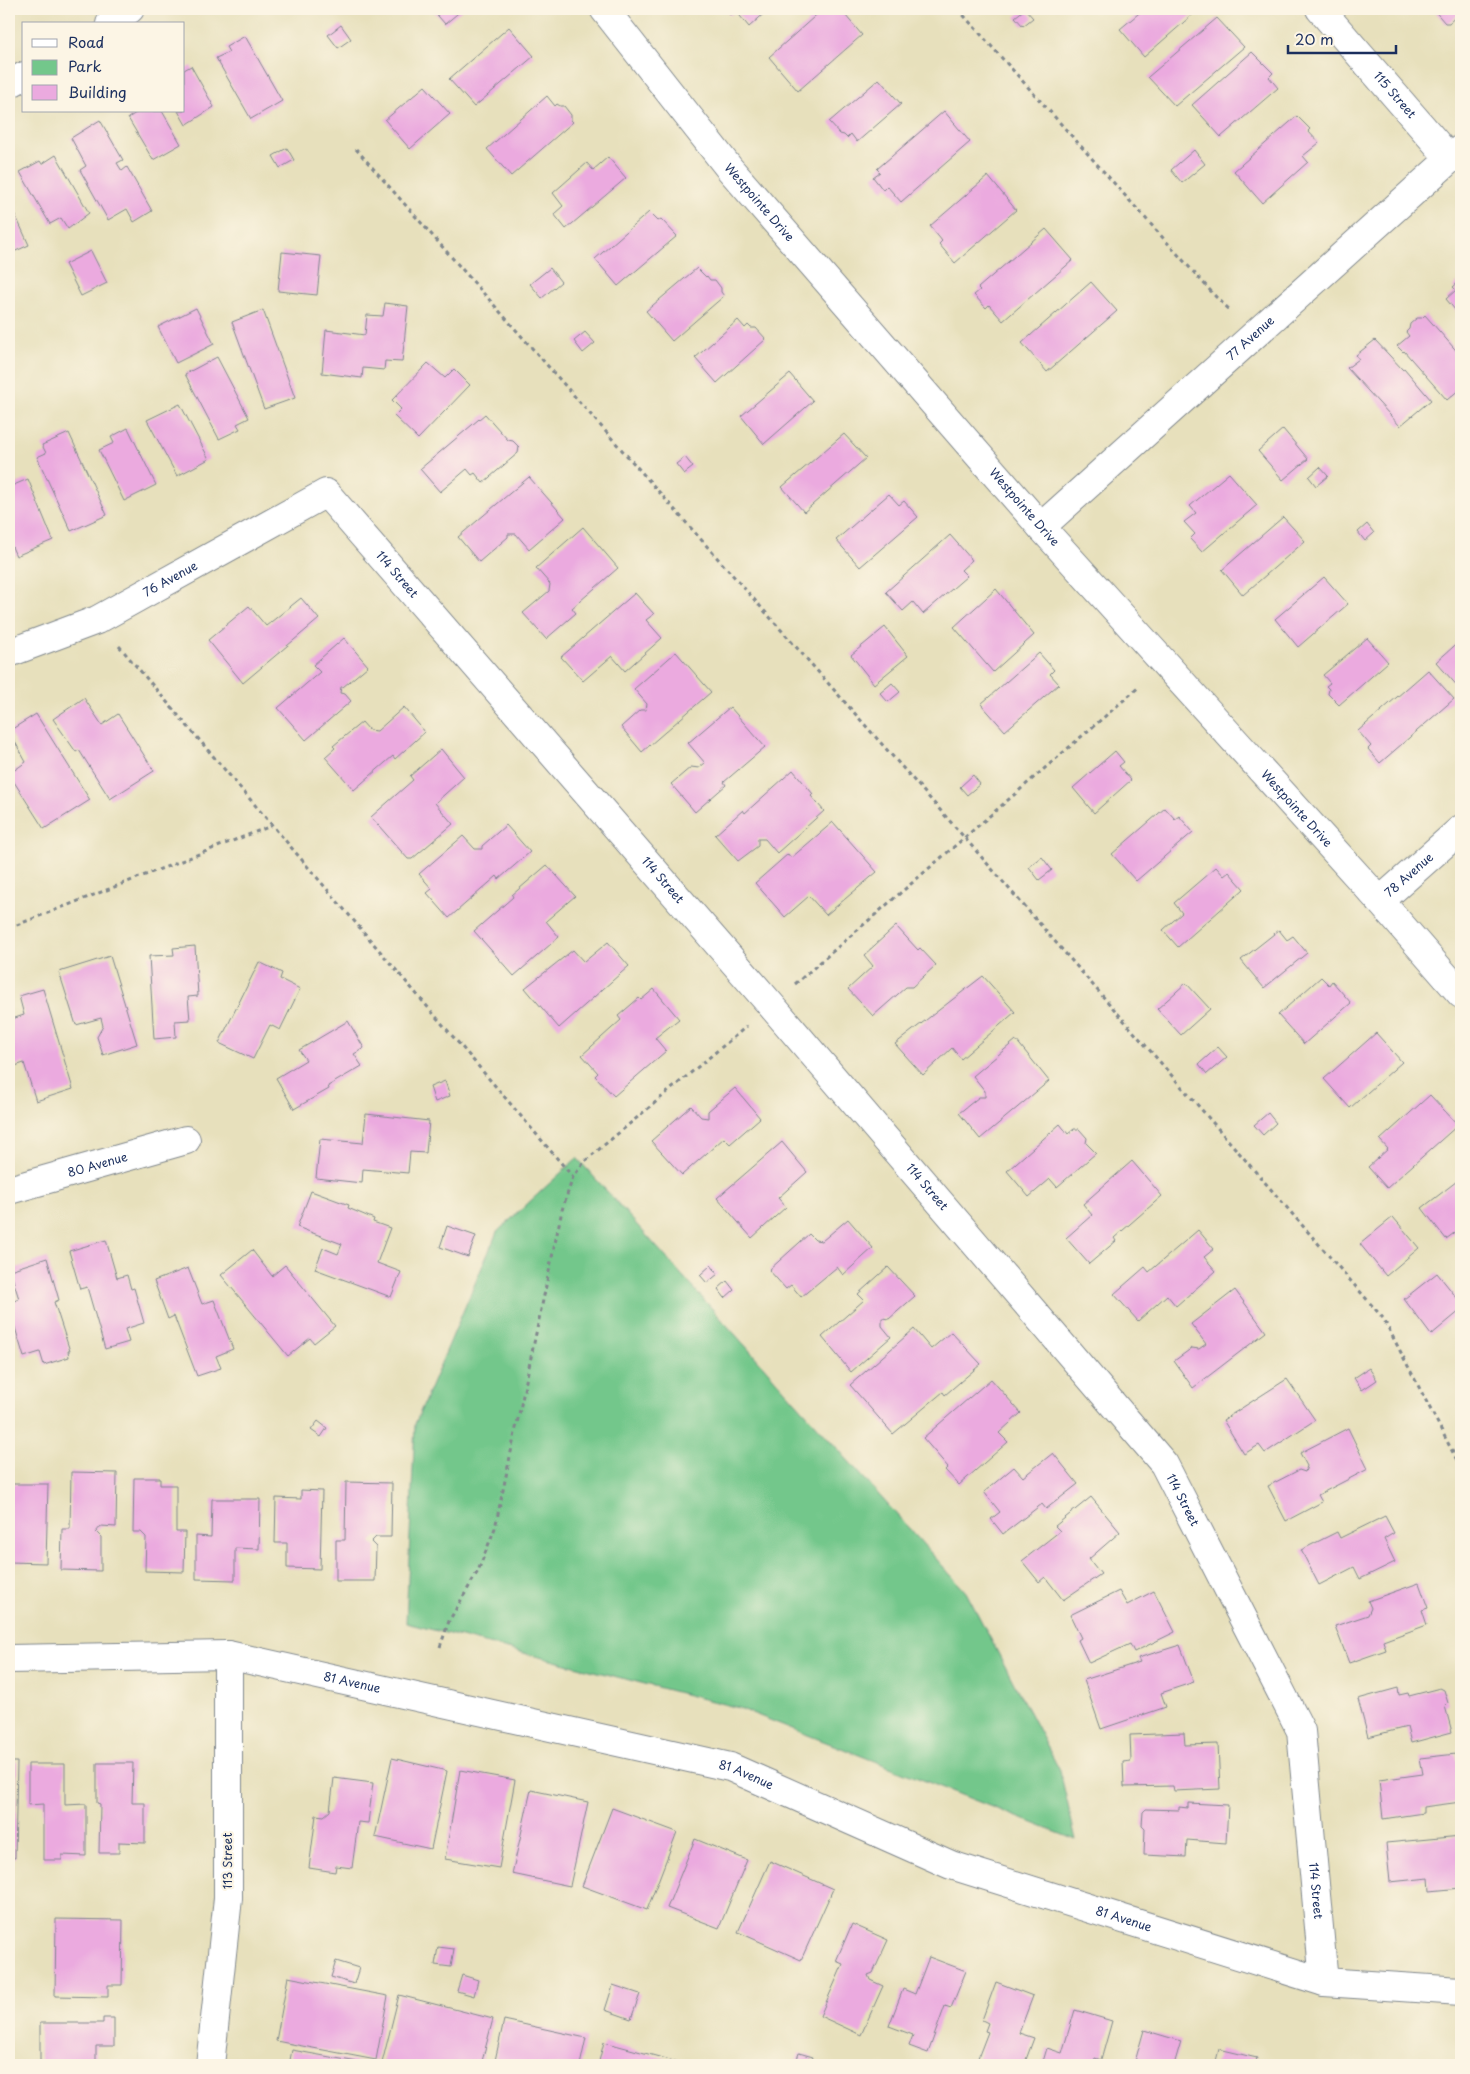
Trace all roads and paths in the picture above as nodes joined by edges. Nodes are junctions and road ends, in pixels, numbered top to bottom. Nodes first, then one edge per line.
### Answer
1 (130, 9) edge
2 (604, 9) edge
3 (958, 9) edge
4 (1320, 9) edge
5 (113, 22) edge
6 (22, 77) edge
7 (9, 84) edge
8 (356, 149) dead end
9 (1456, 154) edge
10 (1255, 334) junction
11 (326, 493) joint
12 (1041, 527) junction
13 (114, 640) dead end
14 (9, 653) edge
15 (1166, 665) junction
16 (271, 826) junction
17 (1461, 829) edge
18 (964, 837) junction
19 (1380, 901) junction
20 (9, 928) edge
21 (1461, 994) edge
22 (771, 1005) junction
23 (186, 1140) dead end
24 (573, 1178) junction
25 (9, 1190) edge
26 (1461, 1468) edge
27 (440, 1647) dead end
28 (228, 1655) junction
29 (9, 1658) edge
30 (1324, 1982) junction
31 (1461, 1991) edge
32 (210, 2065) edge

1 - 5 street
2 - 12 street, Westpointe Drive
3 - 10 path
4 - 9 street, 115 Street
6 - 7 street
8 - 18 path
9 - 10 street, 77 Avenue
10 - 12 street, 77 Avenue
11 - 14 street, 76 Avenue
11 - 22 street, 114 Street
12 - 15 street, Westpointe Drive
13 - 16 path
15 - 18 path
15 - 19 street, Westpointe Drive
16 - 20 path
16 - 24 path
17 - 19 street, 78 Avenue
18 - 22 path
18 - 26 path
19 - 21 street, Westpointe Drive
22 - 24 path
22 - 30 street, 114 Street
23 - 25 street, 80 Avenue
24 - 27 path
28 - 29 street, 81 Avenue
28 - 30 street, 81 Avenue
28 - 32 street, 113 Street
30 - 31 street, 81 Avenue

